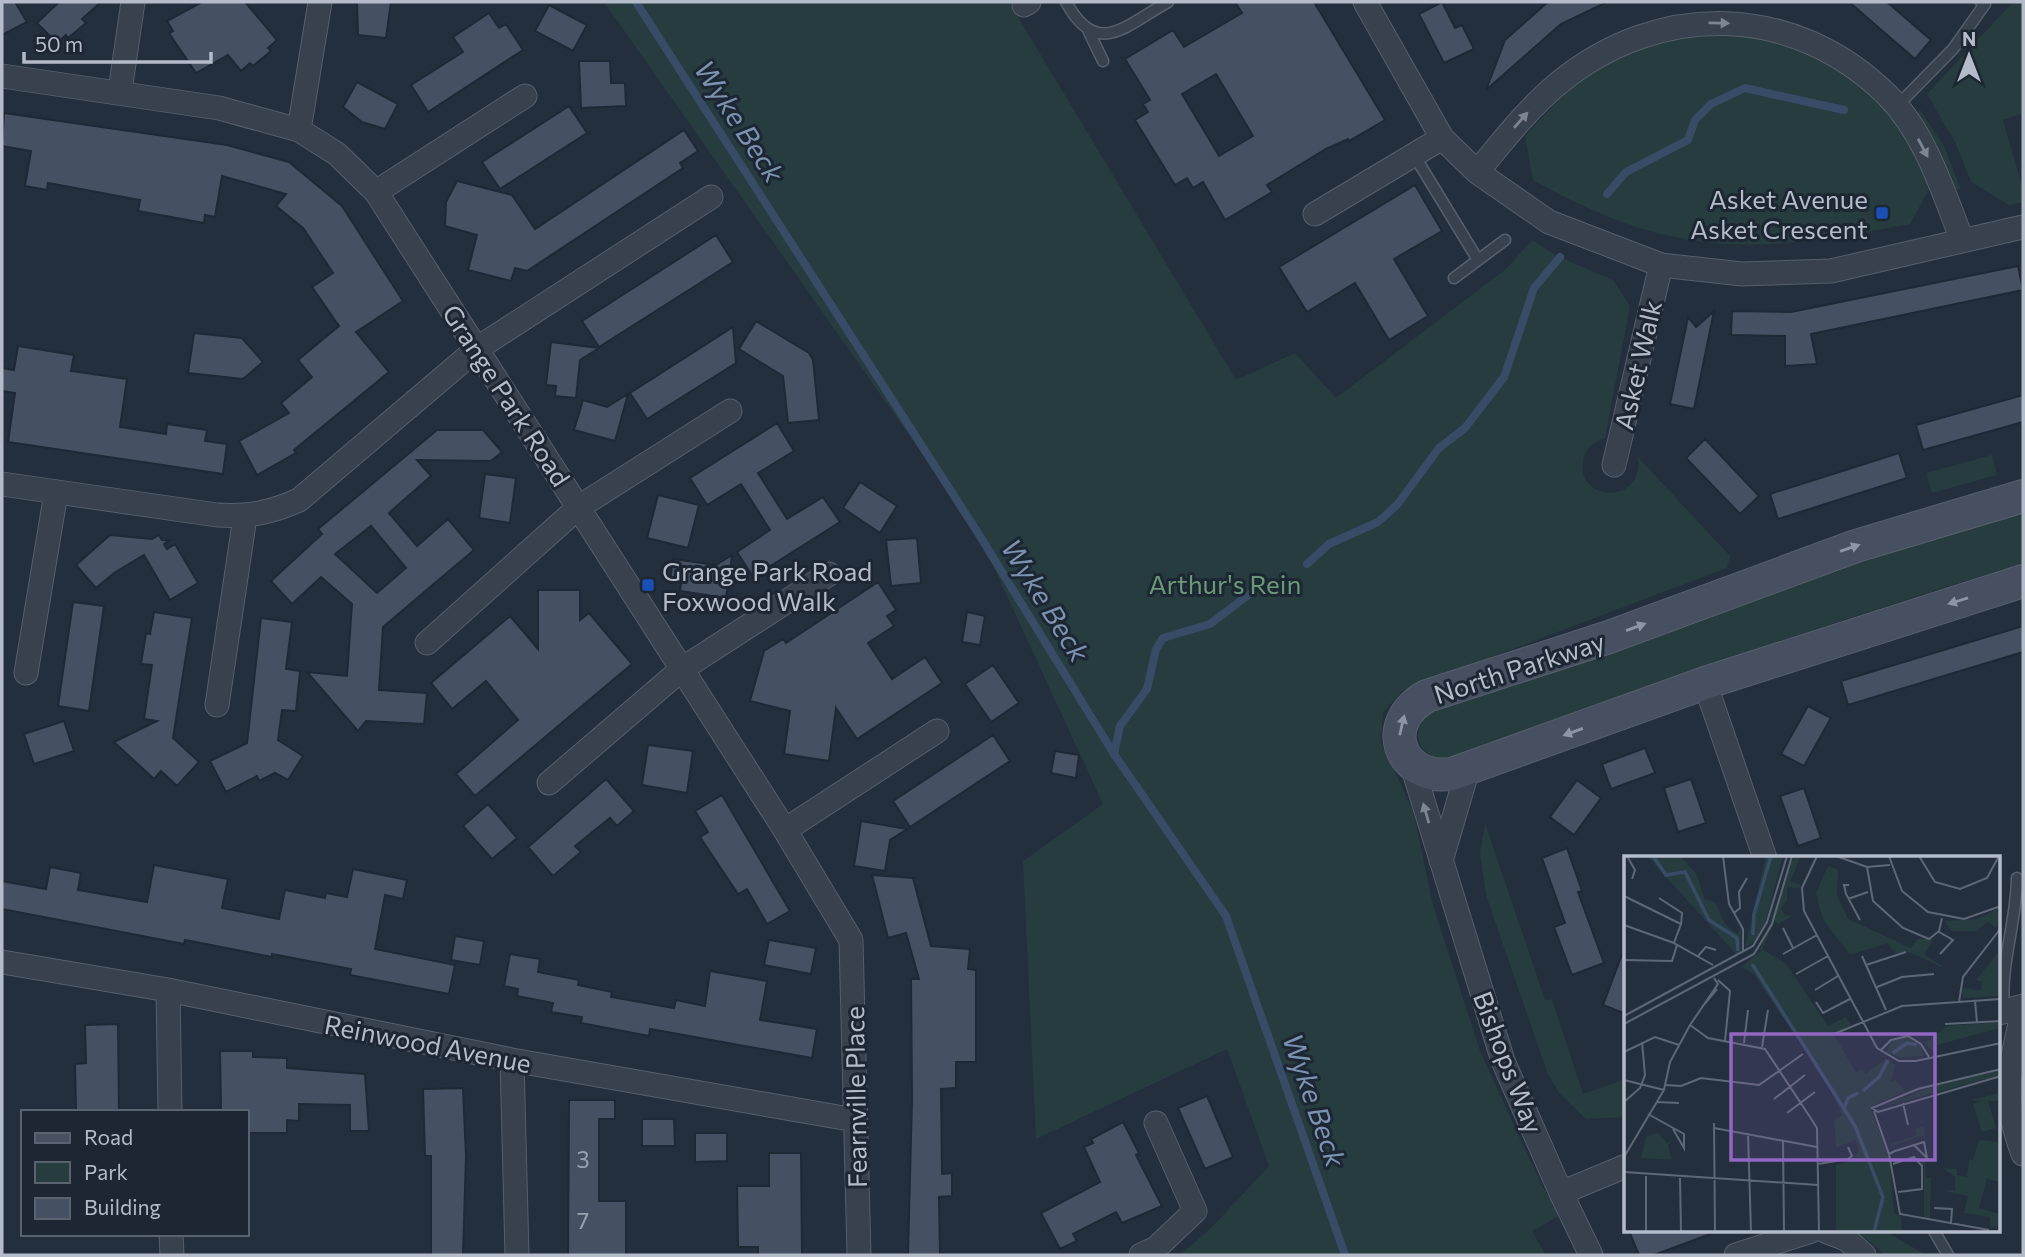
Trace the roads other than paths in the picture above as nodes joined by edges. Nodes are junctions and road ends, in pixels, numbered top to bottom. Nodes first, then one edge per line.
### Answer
1 (133, 2) edge
2 (320, 2) edge
3 (1066, 2) edge
4 (1168, 2) edge
5 (1365, 2) edge
6 (1981, 2) edge
7 (1089, 32) junction
8 (1103, 61) dead end
9 (2, 76) edge
10 (120, 91) junction
11 (525, 96) dead end
12 (1896, 107) junction
13 (299, 130) junction
14 (1443, 138) junction
15 (1414, 155) junction
16 (1477, 172) junction
17 (376, 192) junction
18 (711, 197) dead end
19 (1315, 214) dead end
20 (2023, 227) edge
21 (1504, 240) dead end
22 (1962, 240) junction
23 (1478, 260) junction
24 (1661, 265) junction
25 (1454, 278) dead end
26 (478, 348) junction
27 (730, 411) dead end
28 (1614, 465) dead end
29 (2, 484) edge
30 (56, 493) junction
31 (2023, 496) edge
32 (579, 507) junction
33 (245, 517) junction
34 (829, 574) dead end
35 (2023, 581) edge
36 (427, 643) dead end
37 (682, 669) junction
38 (26, 673) dead end
39 (1705, 683) junction
40 (216, 705) dead end
41 (937, 731) dead end
42 (1412, 765) junction
43 (1468, 769) junction
44 (548, 783) dead end
45 (785, 830) junction
46 (1764, 856) edge
47 (1441, 861) junction
48 (2017, 878) dead end
49 (851, 940) joint
50 (2, 962) edge
51 (168, 990) junction
52 (2012, 1010) edge
53 (512, 1060) junction
54 (170, 1110) edge
55 (855, 1120) junction
56 (1156, 1123) dead end
57 (2023, 1154) edge
58 (1624, 1167) edge
59 (1561, 1193) junction
60 (1808, 1232) edge
61 (1828, 1232) edge
62 (1935, 1232) edge
63 (171, 1236) edge
64 (172, 1255) edge
65 (517, 1255) edge
66 (859, 1255) edge
67 (1142, 1255) edge
68 (1591, 1255) edge
69 (1736, 1255) edge
70 (1864, 1255) edge
71 (1948, 1255) edge

1 - 10 street
2 - 13 street
3 - 7 lane
4 - 7 lane
5 - 14 street
6 - 12 lane
7 - 8 lane
9 - 10 street, Grange Park Road
10 - 13 street, Grange Park Road
11 - 17 street
16 -> 12 street
12 -> 22 street
13 - 17 street, Grange Park Road
14 - 15 street
14 - 16 street
15 - 19 street
15 - 23 lane
16 - 24 street
17 - 26 street, Grange Park Road
18 - 26 street
20 - 22 street
21 - 23 lane
22 - 24 street
23 - 25 lane
24 - 28 street, Asket Walk
26 - 32 street, Grange Park Road
26 - 33 street
27 - 32 street
29 - 30 street
30 - 33 street
30 - 38 street
42 -> 31 street, North Parkway
32 - 36 street
32 - 37 street, Grange Park Road
33 - 40 street
34 - 37 street
35 -> 39 street
37 - 44 street
37 - 45 street, Grange Park Road
39 -> 43 street
39 - 46 street
41 - 45 street
42 - 43 street
47 -> 42 street, Bishops Way
43 - 47 street
45 - 49 street, Grange Park Road
47 - 59 street, Bishops Way
48 - 52 lane
49 - 55 street, Fearnville Place
50 - 51 street, Reinwood Avenue
51 - 53 street, Reinwood Avenue
51 - 54 street
52 - 57 street
53 - 55 street, Reinwood Avenue
53 - 65 street
55 - 66 street, Fearnville Place
56 - 67 street
58 - 59 street
59 - 68 street, Bishops Way
60 - 69 street
61 - 70 street
62 - 71 lane
63 - 64 street

